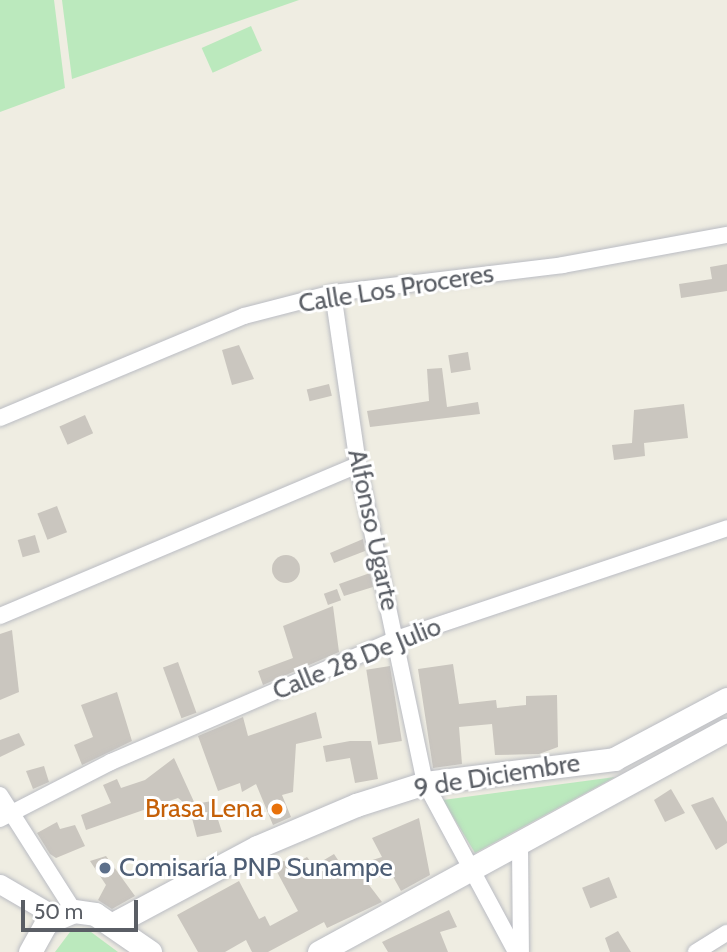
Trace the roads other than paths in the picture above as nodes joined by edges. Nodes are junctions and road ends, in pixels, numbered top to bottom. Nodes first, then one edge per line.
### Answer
1 (727, 235) edge
2 (333, 293) junction
3 (0, 418) edge
4 (358, 465) junction
5 (727, 528) edge
6 (0, 616) edge
7 (396, 639) junction
8 (727, 699) edge
9 (727, 730) edge
10 (425, 783) junction
11 (0, 795) edge
12 (5, 816) edge
13 (520, 845) junction
14 (471, 870) junction
15 (0, 884) edge
16 (64, 914) junction
17 (113, 924) junction
18 (727, 933) edge
19 (30, 952) edge
20 (150, 952) edge
21 (318, 952) edge
22 (519, 952) edge
23 (696, 952) edge

1 - 2 street, Calle Los Proceres
2 - 3 street, Calle Los Proceres
2 - 4 street, Alfonso Ugarte
4 - 6 street
4 - 7 street, Alfonso Ugarte
5 - 7 street, Calle 28 De Julio
7 - 10 street, Alfonso Ugarte
7 - 12 street, Calle 28 De Julio
8 - 10 main road, 9 de Diciembre
9 - 13 main road
10 - 14 street, Alfonso Ugarte
10 - 17 main road, 9 de Diciembre
11 - 12 street
12 - 16 street
13 - 14 main road
13 - 22 street
14 - 21 main road
14 - 22 street, Alfonso Ugarte
15 - 16 street
16 - 17 main road
16 - 19 main road
17 - 20 main road
18 - 23 street

